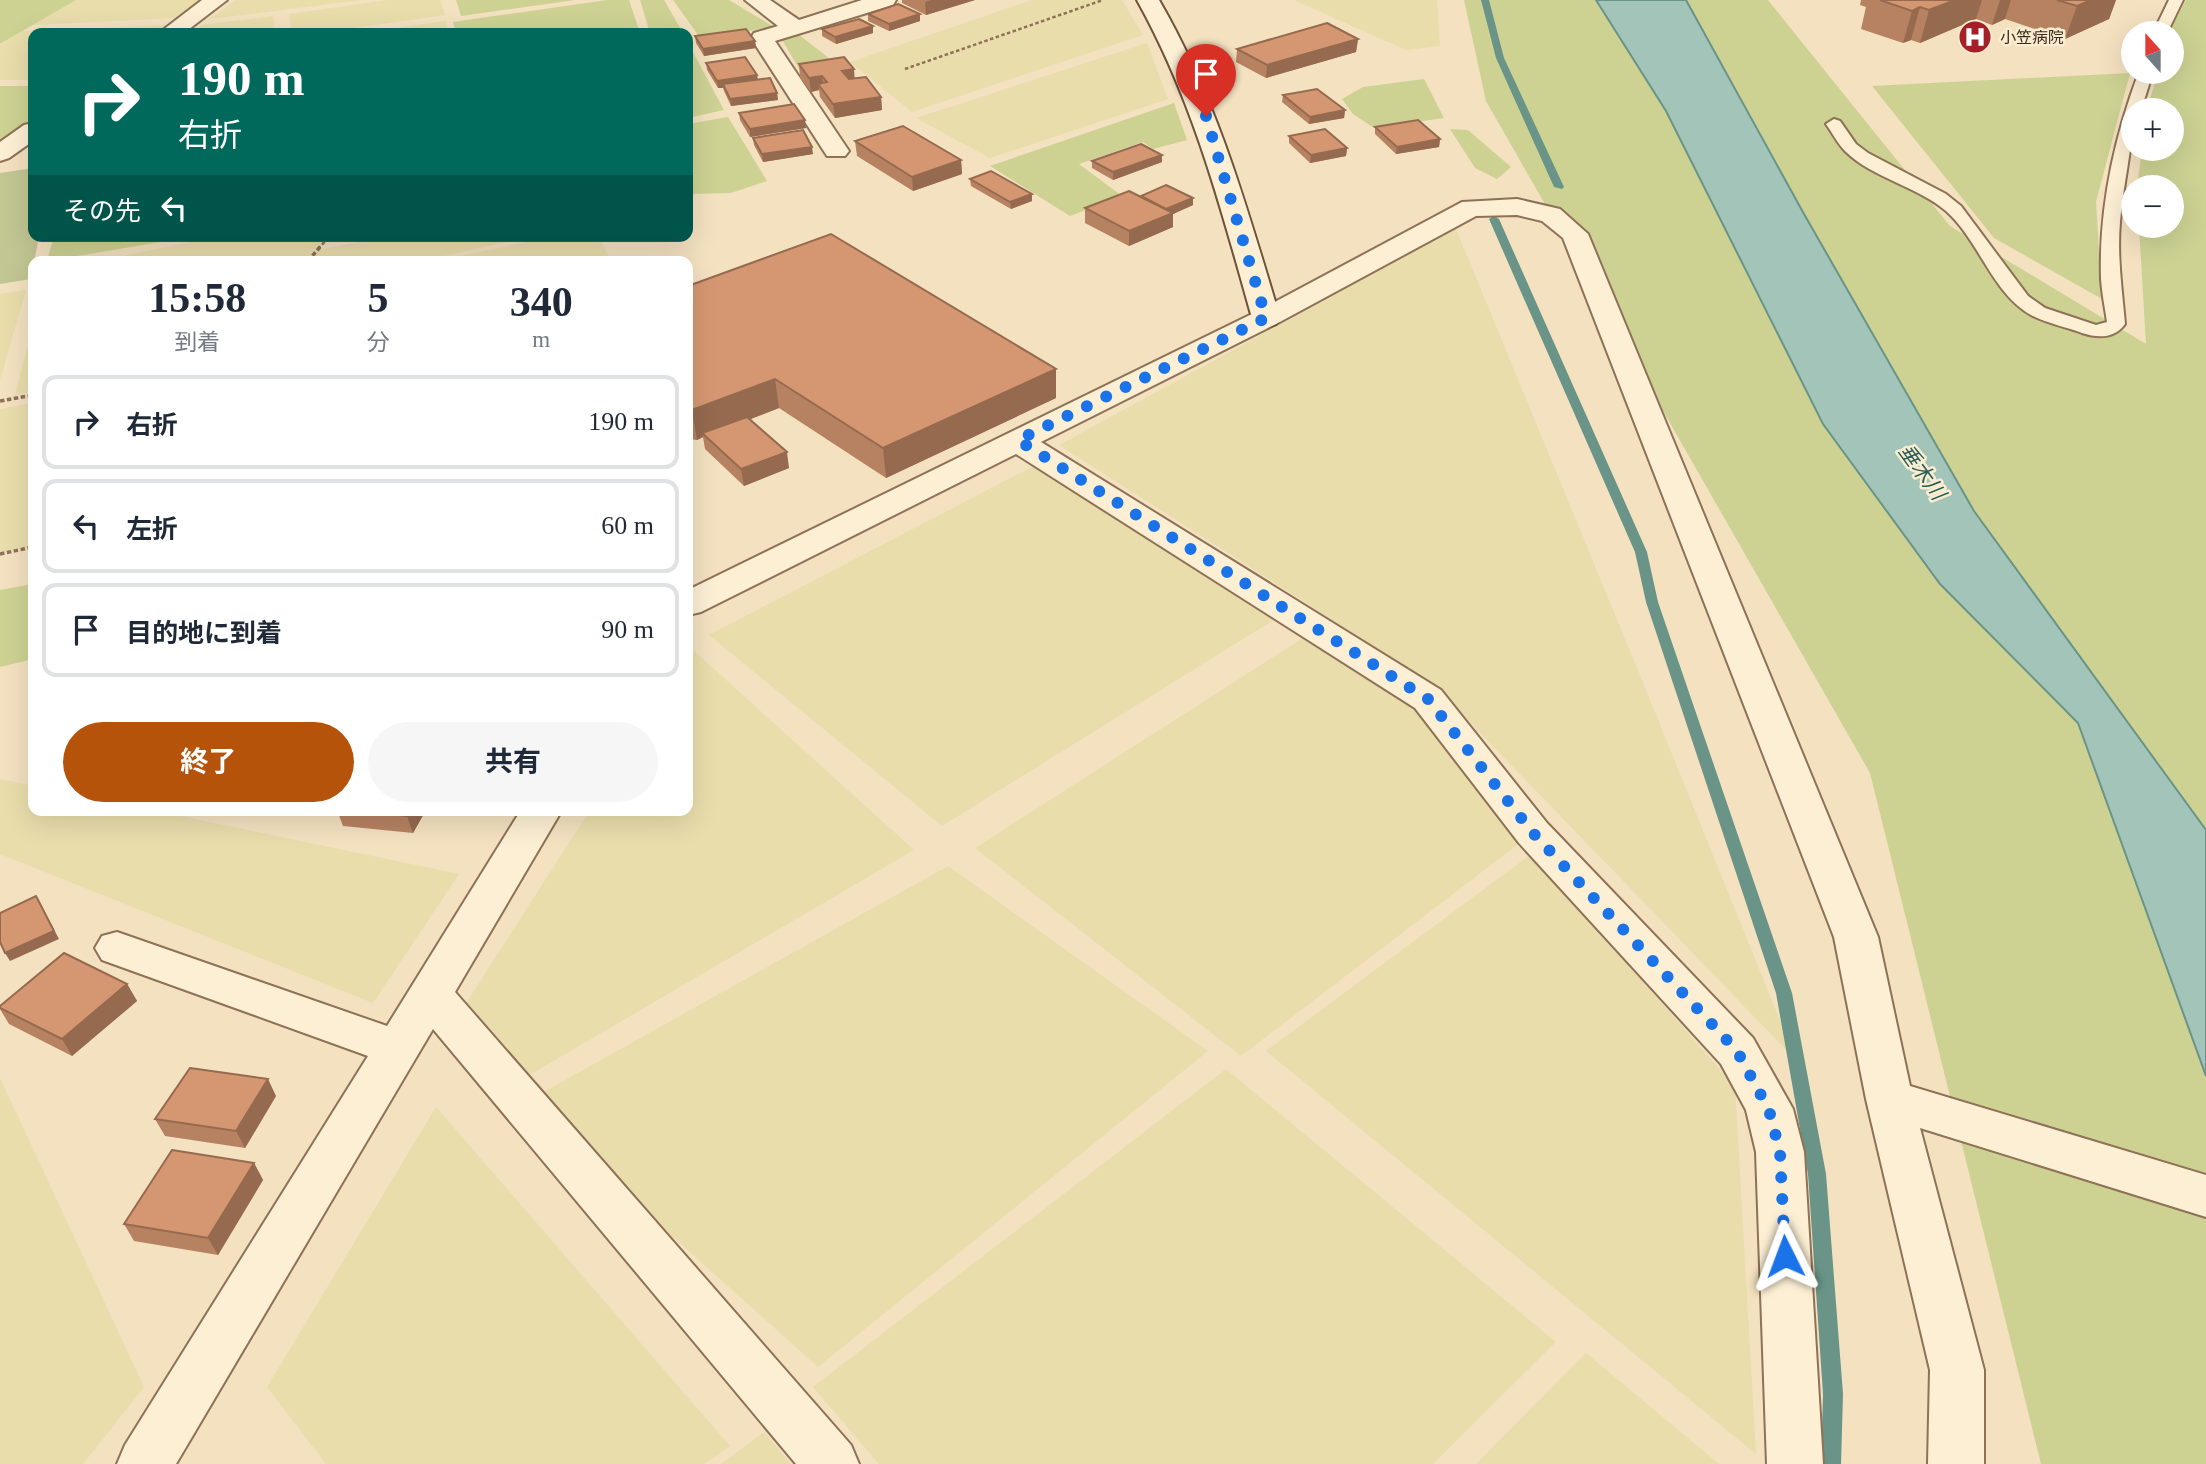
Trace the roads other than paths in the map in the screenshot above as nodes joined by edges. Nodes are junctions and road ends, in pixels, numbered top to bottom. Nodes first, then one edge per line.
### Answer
1 (216, 0) edge
2 (756, 0) edge
3 (886, 0) edge
4 (1148, 0) edge
5 (2176, 0) edge
6 (2166, 21) edge
7 (177, 28) edge
8 (796, 28) junction
9 (2142, 84) edge
10 (1834, 124) dead end
11 (28, 133) edge
12 (836, 150) dead end
13 (0, 153) edge
14 (1266, 318) junction
15 (1018, 440) junction
16 (693, 602) edge
17 (538, 816) edge
18 (117, 948) dead end
19 (430, 994) junction
20 (398, 1048) junction
21 (1906, 1105) junction
22 (2206, 1196) edge
23 (145, 1464) edge
24 (831, 1464) edge
25 (1795, 1464) edge
26 (1956, 1464) edge

1 - 7 street
2 - 8 street
3 - 8 street
4 - 14 street
5 - 6 lane
8 - 12 street
9 - 10 lane
11 - 13 street
14 - 15 street
14 - 21 street
15 - 16 street
15 - 25 street
17 - 19 street
18 - 20 street
19 - 20 street
19 - 24 street
20 - 23 street
21 - 22 street
21 - 26 street

